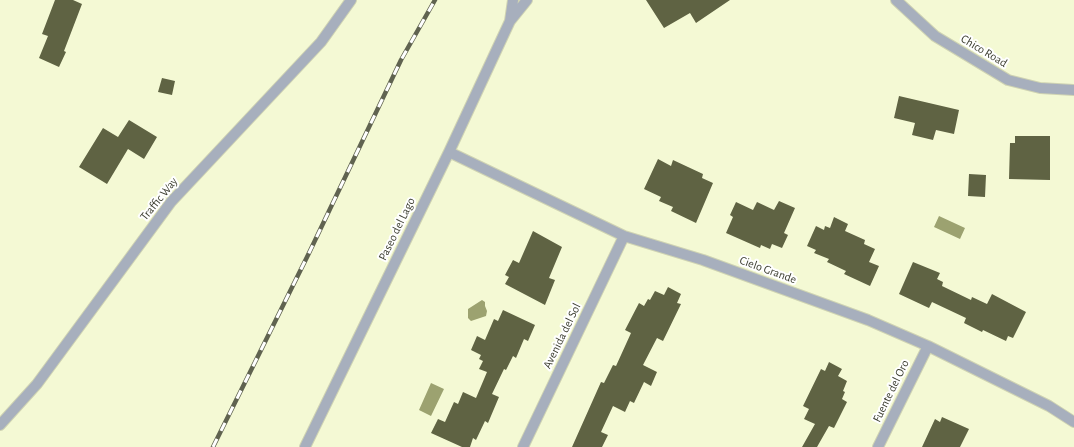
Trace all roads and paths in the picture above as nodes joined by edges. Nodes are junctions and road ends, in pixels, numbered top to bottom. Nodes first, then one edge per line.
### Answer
1 (351, 0) edge
2 (513, 0) edge
3 (527, 0) edge
4 (896, 0) edge
5 (510, 21) junction
6 (1074, 90) edge
7 (449, 152) junction
8 (624, 236) junction
9 (928, 346) junction
10 (1074, 422) edge
11 (0, 425) edge
12 (305, 447) edge
13 (523, 447) edge
14 (878, 447) edge

1 - 11 street, Traffic Way
2 - 5 street, Paseo del Lago
3 - 5 street, Paseo del Lago
4 - 6 street, Chico Road
5 - 7 street, Paseo del Lago
7 - 8 street, Cielo Grande
7 - 12 street, Paseo del Lago
8 - 9 street, Cielo Grande
8 - 13 street, Avenida del Sol
9 - 10 street, Cielo Grande
9 - 14 street, Fuente del Oro

